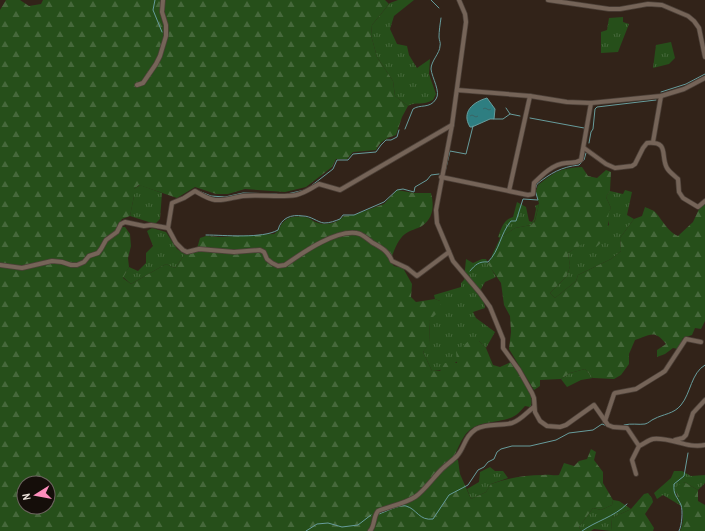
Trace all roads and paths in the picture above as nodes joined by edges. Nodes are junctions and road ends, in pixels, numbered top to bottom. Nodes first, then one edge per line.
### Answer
1 (163, 0) edge
2 (460, 0) edge
3 (548, 0) edge
4 (705, 57) edge
5 (705, 78) edge
6 (137, 85) dead end
7 (457, 90) junction
8 (530, 96) junction
9 (661, 96) junction
10 (591, 103) junction
11 (452, 125) junction
12 (653, 142) junction
13 (584, 148) junction
14 (441, 177) junction
15 (509, 191) junction
16 (705, 201) edge
17 (168, 228) junction
18 (449, 252) junction
19 (0, 265) edge
20 (701, 342) dead end
21 (705, 400) edge
22 (534, 407) junction
23 (605, 421) junction
24 (672, 441) junction
25 (705, 445) edge
26 (639, 446) junction
27 (636, 474) dead end
28 (370, 531) edge

1 - 6 street
2 - 7 street
3 - 4 street
5 - 9 street
7 - 8 street
7 - 11 street
8 - 10 street
8 - 15 street
9 - 10 street
9 - 12 street
10 - 13 street
11 - 14 street
11 - 17 street
12 - 13 street
12 - 16 street
13 - 15 street
14 - 15 street
14 - 18 street
17 - 18 street
17 - 19 street
18 - 22 street
20 - 23 street
21 - 24 street
22 - 23 street
22 - 28 street
23 - 26 street
24 - 25 street
24 - 26 street
26 - 27 street

